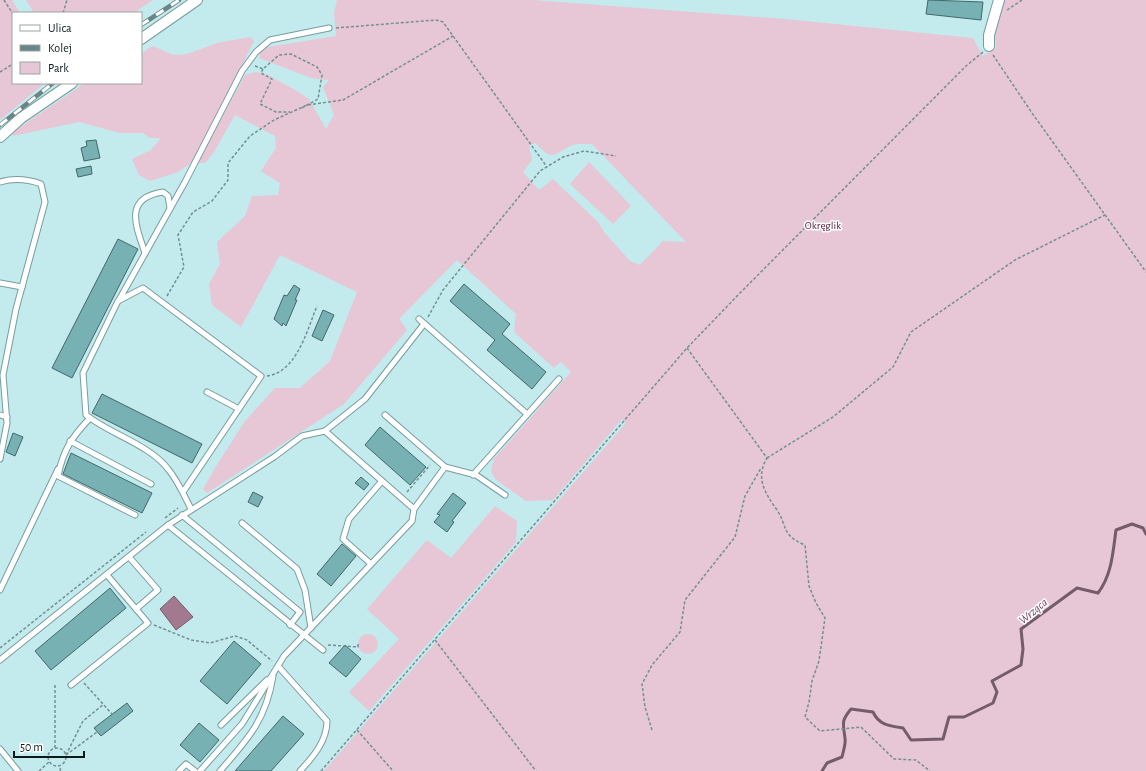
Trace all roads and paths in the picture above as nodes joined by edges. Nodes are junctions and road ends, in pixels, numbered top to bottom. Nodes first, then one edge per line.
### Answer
1 (4, 0) edge
2 (67, 0) edge
3 (198, 0) edge
4 (999, 0) edge
5 (1022, 0) edge
6 (12, 12) edge
7 (63, 12) edge
8 (994, 17) junction
9 (329, 28) joint
10 (453, 36) junction
11 (142, 38) edge
12 (989, 46) junction
13 (248, 63) junction
14 (12, 65) edge
15 (263, 69) junction
16 (0, 72) edge
17 (71, 84) edge
18 (291, 112) junction
19 (0, 137) edge
20 (616, 156) dead end
21 (547, 167) junction
22 (0, 182) edge
23 (170, 208) junction
24 (1105, 215) junction
25 (145, 253) junction
26 (1146, 272) edge
27 (0, 284) edge
28 (22, 287) junction
29 (118, 301) junction
30 (162, 302) junction
31 (317, 306) dead end
32 (419, 319) dead end
33 (424, 324) junction
34 (687, 348) junction
35 (261, 376) junction
36 (559, 379) dead end
37 (206, 392) dead end
38 (239, 409) junction
39 (527, 414) junction
40 (0, 415) edge
41 (385, 415) dead end
42 (7, 417) junction
43 (90, 418) junction
44 (325, 431) junction
45 (70, 441) junction
46 (767, 458) junction
47 (435, 459) junction
48 (0, 460) edge
49 (61, 462) junction
50 (445, 467) junction
51 (761, 468) junction
52 (473, 475) junction
53 (382, 481) junction
54 (151, 484) dead end
55 (183, 492) junction
56 (505, 496) dead end
57 (402, 498) junction
58 (188, 503) junction
59 (191, 509) junction
60 (414, 509) junction
61 (135, 515) dead end
62 (182, 515) junction
63 (160, 522) dead end
64 (242, 523) dead end
65 (168, 525) junction
66 (147, 531) dead end
67 (129, 557) junction
68 (371, 564) junction
69 (107, 575) junction
70 (0, 590) edge
71 (136, 609) junction
72 (148, 623) junction
73 (290, 625) junction
74 (311, 628) junction
75 (303, 636) junction
76 (435, 640) junction
77 (358, 643) dead end
78 (315, 644) junction
79 (0, 648) edge
80 (323, 650) dead end
81 (0, 660) edge
82 (278, 666) junction
83 (273, 673) junction
84 (80, 678) junction
85 (55, 684) dead end
86 (71, 685) dead end
87 (104, 704) junction
88 (112, 714) dead end
89 (221, 725) dead end
90 (357, 730) junction
91 (652, 730) dead end
92 (97, 732) dead end
93 (55, 748) junction
94 (0, 749) edge
95 (66, 755) junction
96 (49, 762) junction
97 (61, 766) junction
98 (18, 771) edge
99 (39, 771) edge
100 (60, 771) edge
101 (179, 771) edge
102 (195, 771) edge
103 (200, 771) edge
104 (220, 771) edge
105 (300, 771) edge
106 (321, 771) edge
107 (393, 771) edge
108 (536, 771) edge
109 (930, 771) edge

1 - 6 path
2 - 7 path
3 - 11 street
4 - 8 street
5 - 8 path
8 - 12 street
9 - 10 path
9 - 13 lane
10 - 18 path
10 - 21 path
12 - 24 path
12 - 34 path
13 - 15 path
13 - 23 lane
14 - 16 path
15 - 18 path
15 - 18 path
17 - 19 street
18 - 30 path
20 - 21 path
21 - 33 path
22 - 28 lane
23 - 25 lane
23 - 25 lane
24 - 26 path
24 - 46 path
25 - 29 lane
27 - 28 lane
28 - 42 lane
29 - 30 lane
29 - 43 lane
30 - 35 lane
31 - 35 path
32 - 33 lane
33 - 39 lane
33 - 44 lane
34 - 46 path
34 - 76 path
35 - 38 lane
36 - 39 lane
37 - 38 lane
38 - 55 lane
39 - 52 lane
40 - 42 lane
41 - 47 lane
42 - 48 lane
43 - 45 lane
43 - 55 lane
44 - 53 lane
44 - 59 lane
45 - 49 lane
45 - 54 lane
46 - 51 path
47 - 50 lane
47 - 57 path
49 - 61 lane
49 - 70 lane
50 - 52 lane
50 - 60 lane
51 - 91 path
51 - 109 path
52 - 56 lane
53 - 57 lane
53 - 68 lane
55 - 58 lane
57 - 60 lane
58 - 59 lane
58 - 63 path
59 - 62 lane
60 - 68 lane
62 - 65 lane
62 - 73 lane
64 - 74 lane
65 - 67 lane
65 - 73 lane
66 - 79 path
67 - 69 lane
67 - 71 lane
68 - 74 lane
69 - 71 lane
69 - 81 lane
71 - 72 lane
72 - 82 path
72 - 84 lane
73 - 75 lane
74 - 75 lane
75 - 78 lane
75 - 82 lane
76 - 90 path
76 - 108 path
77 - 78 path
78 - 80 lane
82 - 83 lane
82 - 105 lane
83 - 89 lane
83 - 103 lane
83 - 104 lane
84 - 86 lane
84 - 87 path
85 - 93 path
87 - 88 path
87 - 95 path
90 - 106 path
90 - 107 path
92 - 95 path
93 - 95 path
93 - 96 path
94 - 98 lane
95 - 97 path
96 - 97 path
96 - 99 path
97 - 100 path
101 - 102 lane

